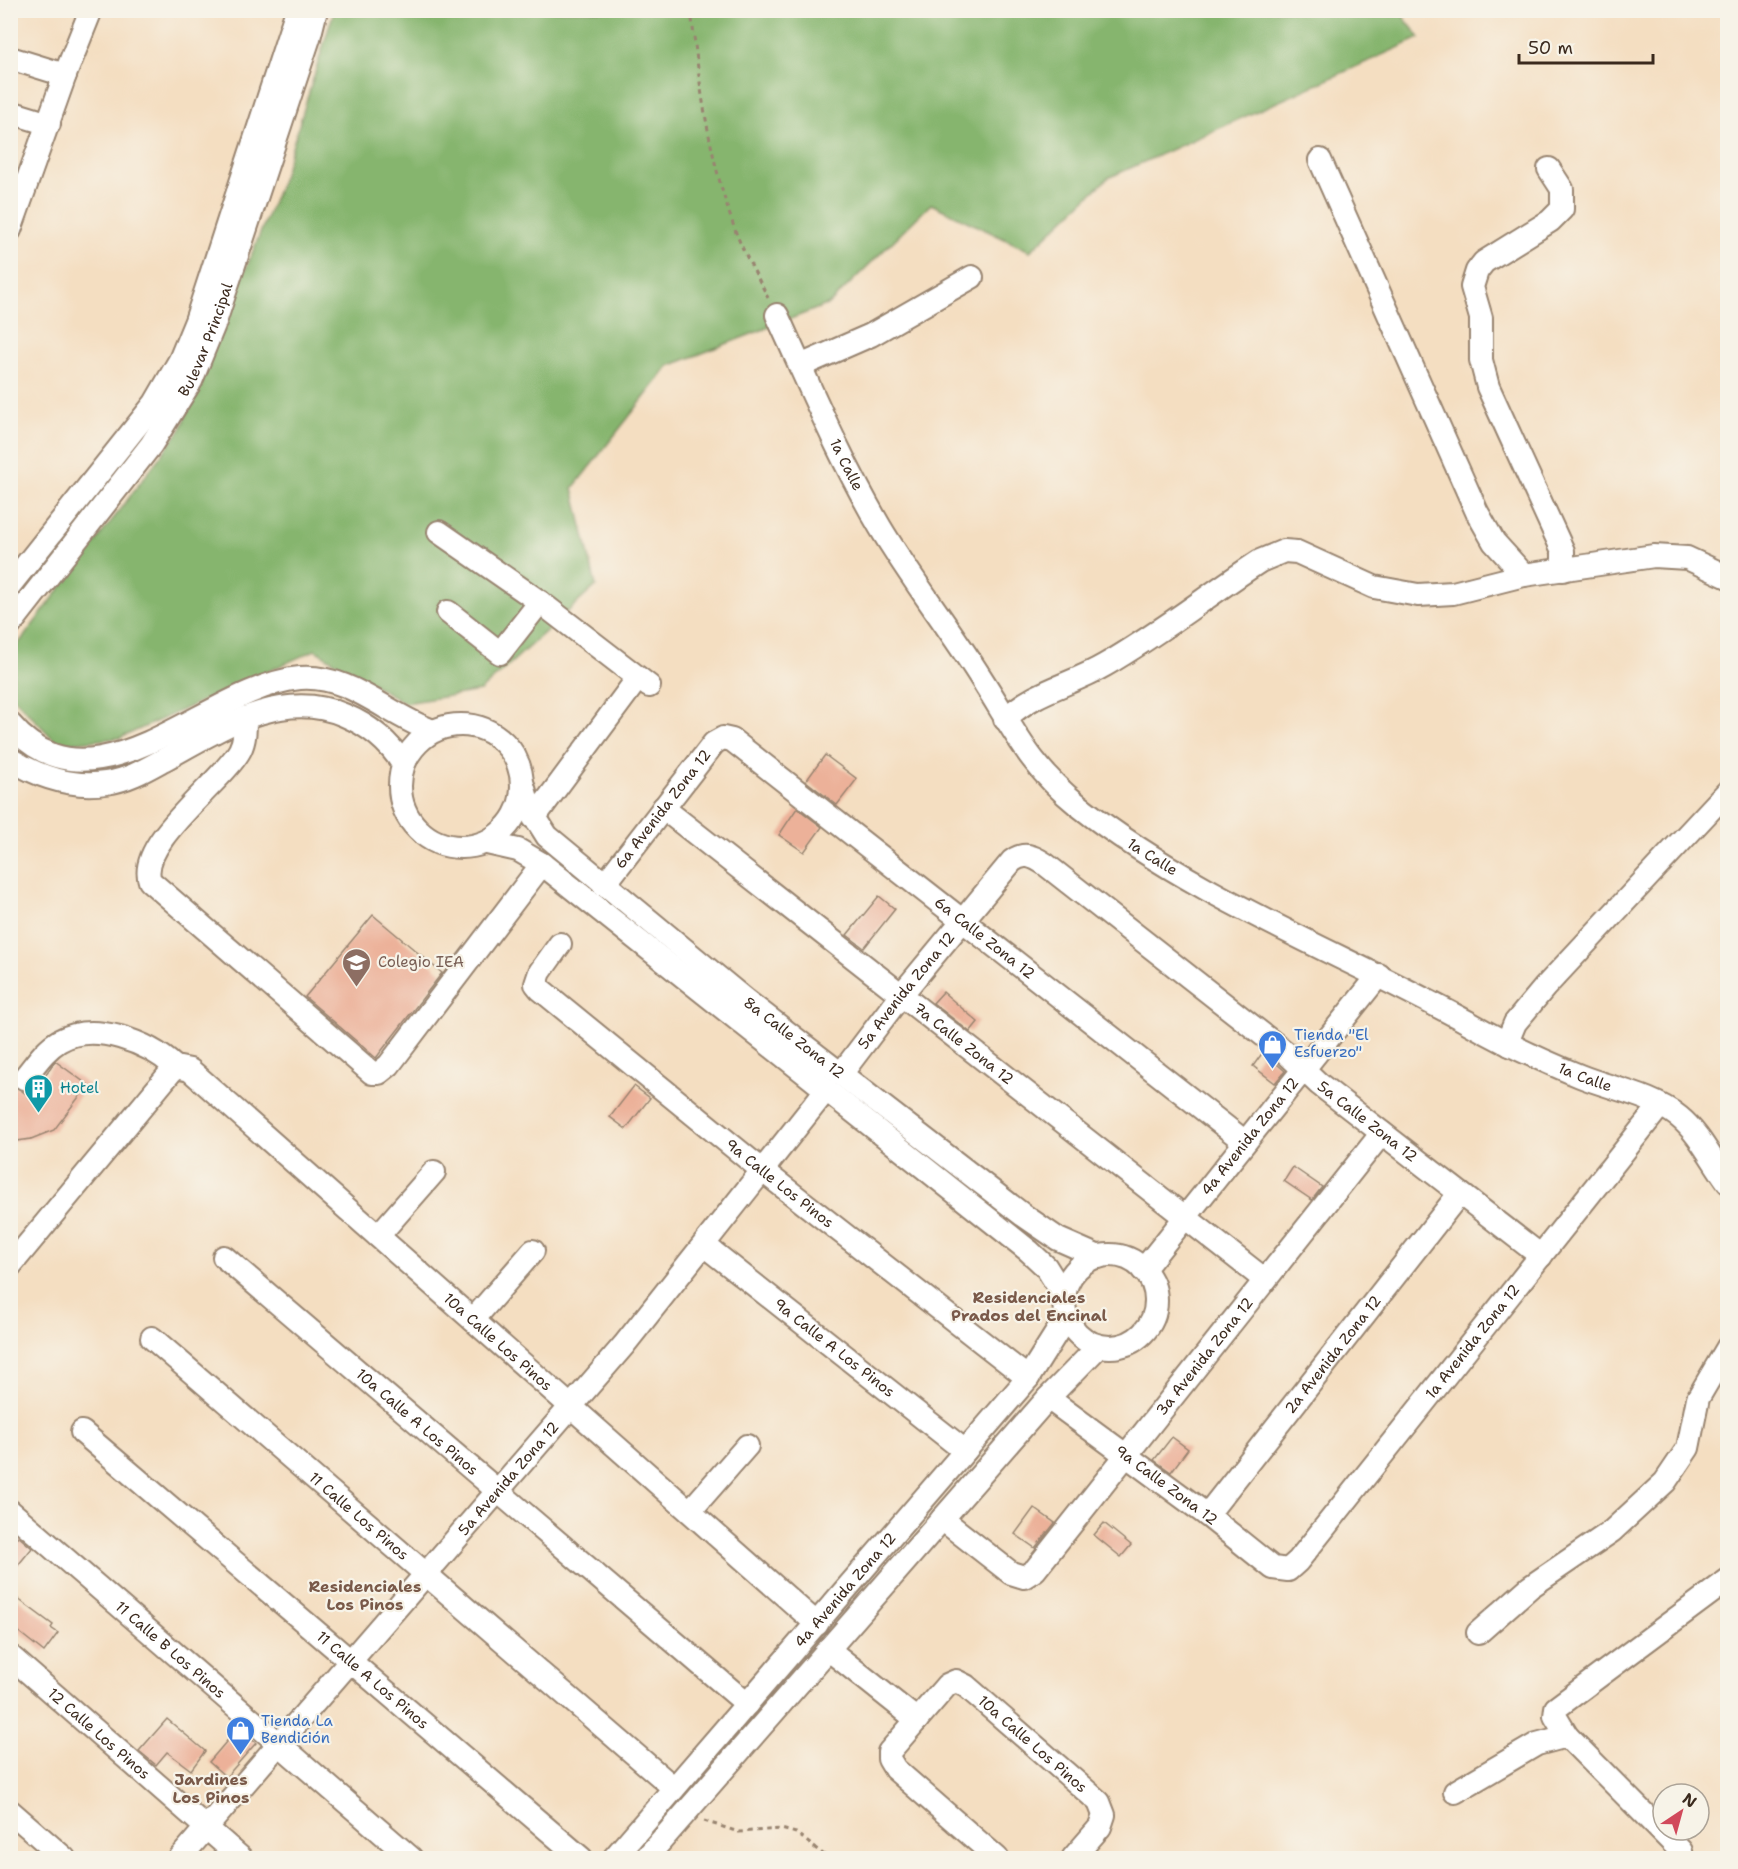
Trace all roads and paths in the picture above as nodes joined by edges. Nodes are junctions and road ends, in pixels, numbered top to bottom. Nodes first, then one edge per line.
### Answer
1 (91, 10) edge
2 (297, 10) edge
3 (316, 10) edge
4 (691, 10) edge
5 (10, 58) edge
6 (65, 75) junction
7 (10, 112) edge
8 (49, 124) junction
9 (1320, 160) dead end
10 (1549, 169) dead end
11 (10, 230) edge
12 (972, 277) dead end
13 (777, 315) joint
14 (800, 366) junction
15 (439, 532) dead end
16 (1563, 570) junction
17 (1524, 575) junction
18 (1727, 577) edge
19 (10, 585) edge
20 (540, 602) junction
21 (448, 612) dead end
22 (10, 625) edge
23 (245, 718) junction
24 (1005, 719) junction
25 (10, 724) edge
26 (433, 731) junction
27 (723, 738) joint
28 (10, 759) edge
29 (403, 764) junction
30 (523, 785) junction
31 (1728, 791) edge
32 (663, 808) junction
33 (534, 818) junction
34 (487, 843) junction
35 (1024, 855) joint
36 (542, 864) junction
37 (604, 885) junction
38 (963, 919) junction
39 (560, 944) dead end
40 (1379, 975) junction
41 (901, 995) junction
42 (1510, 1045) junction
43 (175, 1067) junction
44 (1303, 1069) junction
45 (24, 1078) dead end
46 (833, 1082) junction
47 (1659, 1107) junction
48 (1382, 1133) junction
49 (1245, 1142) junction
50 (763, 1171) junction
51 (434, 1172) dead end
52 (1728, 1182) edge
53 (1459, 1194) junction
54 (1185, 1217) junction
55 (378, 1236) junction
56 (704, 1245) junction
57 (533, 1251) dead end
58 (1540, 1256) junction
59 (224, 1257) dead end
60 (1099, 1257) junction
61 (10, 1266) edge
62 (1143, 1270) junction
63 (1265, 1280) junction
64 (1065, 1306) junction
65 (473, 1320) junction
66 (152, 1338) dead end
67 (1099, 1346) junction
68 (1728, 1347) edge
69 (1028, 1378) junction
70 (1048, 1398) junction
71 (571, 1407) junction
72 (82, 1432) dead end
73 (747, 1446) dead end
74 (964, 1450) junction
75 (1125, 1456) junction
76 (498, 1491) junction
77 (10, 1511) edge
78 (690, 1511) junction
79 (1207, 1515) junction
80 (942, 1519) junction
81 (1283, 1571) joint
82 (426, 1574) junction
83 (1728, 1580) edge
84 (817, 1624) junction
85 (1478, 1633) dead end
86 (828, 1648) junction
87 (10, 1656) edge
88 (351, 1661) junction
89 (747, 1704) junction
90 (917, 1720) junction
91 (1567, 1736) junction
92 (279, 1744) junction
93 (674, 1788) junction
94 (1455, 1792) dead end
95 (10, 1811) edge
96 (686, 1813) junction
97 (206, 1829) junction
98 (64, 1858) edge
99 (180, 1858) edge
100 (241, 1858) edge
101 (411, 1858) edge
102 (581, 1858) edge
103 (614, 1858) edge
104 (646, 1858) edge
105 (828, 1858) edge
106 (996, 1858) edge
107 (1073, 1858) edge
108 (1682, 1858) edge

1 - 6 street
2 - 19 street, Bulevar Principal
3 - 22 street, Bulevar Principal
4 - 13 path
5 - 6 street
6 - 8 street
7 - 8 street
8 - 11 street
9 - 17 street
10 - 16 street
12 - 14 street
13 - 14 street, 1a Calle
14 - 24 street, 1a Calle
15 - 20 street
16 - 17 street
16 - 18 street
17 - 24 street
20 - 21 street
20 - 33 street
23 - 28 street
23 - 29 street
23 - 36 street
24 - 40 street, 1a Calle
25 - 26 street
26 - 29 street
26 - 30 street
27 - 32 street, 6a Avenida Zona 12
27 - 38 street, 6a Calle Zona 12
29 - 34 street
30 - 33 street, 8a Calle Zona 12
30 - 34 street
31 - 42 street
32 - 37 street, 6a Avenida Zona 12
32 - 41 street, 7a Calle Zona 12
33 - 37 street, 8a Calle Zona 12
34 - 36 street, 8a Calle Zona 12
35 - 38 street, 5a Avenida Zona 12
35 - 44 street, 5a Calle Zona 12
36 - 46 street, 8a Calle Zona 12
37 - 46 street, 8a Calle Zona 12
38 - 41 street, 5a Avenida Zona 12
38 - 49 street, 6a Calle Zona 12
39 - 50 street, 9a Calle Los Pinos
40 - 42 street, 1a Calle
40 - 44 street, 4a Avenida Zona 12
41 - 46 street, 5a Avenida Zona 12
41 - 54 street, 7a Calle Zona 12
42 - 47 street, 1a Calle
43 - 45 street, 10a Calle Los Pinos
43 - 55 street, 10a Calle Los Pinos
43 - 61 street
44 - 48 street, 5a Calle Zona 12
44 - 49 street, 4a Avenida Zona 12
46 - 50 street, 5a Avenida Zona 12
46 - 60 street, 8a Calle Zona 12
46 - 64 street, 8a Calle Zona 12
47 - 52 street, 1a Calle
47 - 58 street, 1a Avenida Zona 12
48 - 53 street, 5a Calle Zona 12
48 - 63 street, 3a Avenida Zona 12
49 - 54 street, 4a Avenida Zona 12
50 - 56 street, 5a Avenida Zona 12
50 - 69 street, 9a Calle Los Pinos
51 - 55 street
53 - 58 street, 5a Calle Zona 12
53 - 79 street, 2a Avenida Zona 12
54 - 62 street, 4a Avenida Zona 12
54 - 63 street, 7a Calle Zona 12
55 - 65 street, 10a Calle Los Pinos
56 - 71 street, 5a Avenida Zona 12
56 - 74 street, 9a Calle A Los Pinos
57 - 65 street
58 - 81 street, 1a Avenida Zona 12
59 - 76 street, 10a Calle A Los Pinos
60 - 62 street
60 - 64 street
62 - 67 street
63 - 75 street, 3a Avenida Zona 12
64 - 67 street
64 - 69 street, 4a Avenida Zona 12
65 - 71 street, 10a Calle Los Pinos
66 - 82 street, 11 Calle Los Pinos
67 - 70 street, 4a Avenida Zona 12
68 - 85 street
69 - 74 street, 4a Avenida Zona 12
70 - 75 street, 9a Calle Zona 12
70 - 80 street, 4a Avenida Zona 12
71 - 76 street, 5a Avenida Zona 12
71 - 78 street, 10a Calle Los Pinos
72 - 88 street, 11 Calle A Los Pinos
73 - 78 street
74 - 84 street, 4a Avenida Zona 12
75 - 79 street, 9a Calle Zona 12
75 - 80 street, 3a Avenida Zona 12
76 - 82 street, 5a Avenida Zona 12
76 - 89 street, 10a Calle A Los Pinos
77 - 92 street, 11 Calle B Los Pinos
78 - 84 street, 10a Calle Los Pinos
79 - 81 street, 9a Calle Zona 12
80 - 86 street, 4a Avenida Zona 12
82 - 88 street, 5a Avenida Zona 12
82 - 93 street, 11 Calle Los Pinos
83 - 91 street
84 - 89 street, 4a Avenida Zona 12
86 - 90 street
86 - 96 street, 4a Avenida Zona 12
87 - 97 street, 12 Calle Los Pinos
88 - 92 street, 5a Avenida Zona 12
88 - 102 street, 11 Calle A Los Pinos
89 - 93 street, 4a Avenida Zona 12
90 - 106 street, 10a Calle Los Pinos
90 - 107 street, 10a Calle Los Pinos
91 - 94 street
91 - 108 street
92 - 97 street, 5a Avenida Zona 12
92 - 101 street, 11 Calle B Los Pinos
93 - 103 street, 4a Avenida Zona 12
95 - 98 street
96 - 104 street, 4a Avenida Zona 12
96 - 105 path
97 - 99 street, 5a Avenida Zona 12
97 - 100 street, 12 Calle Los Pinos

